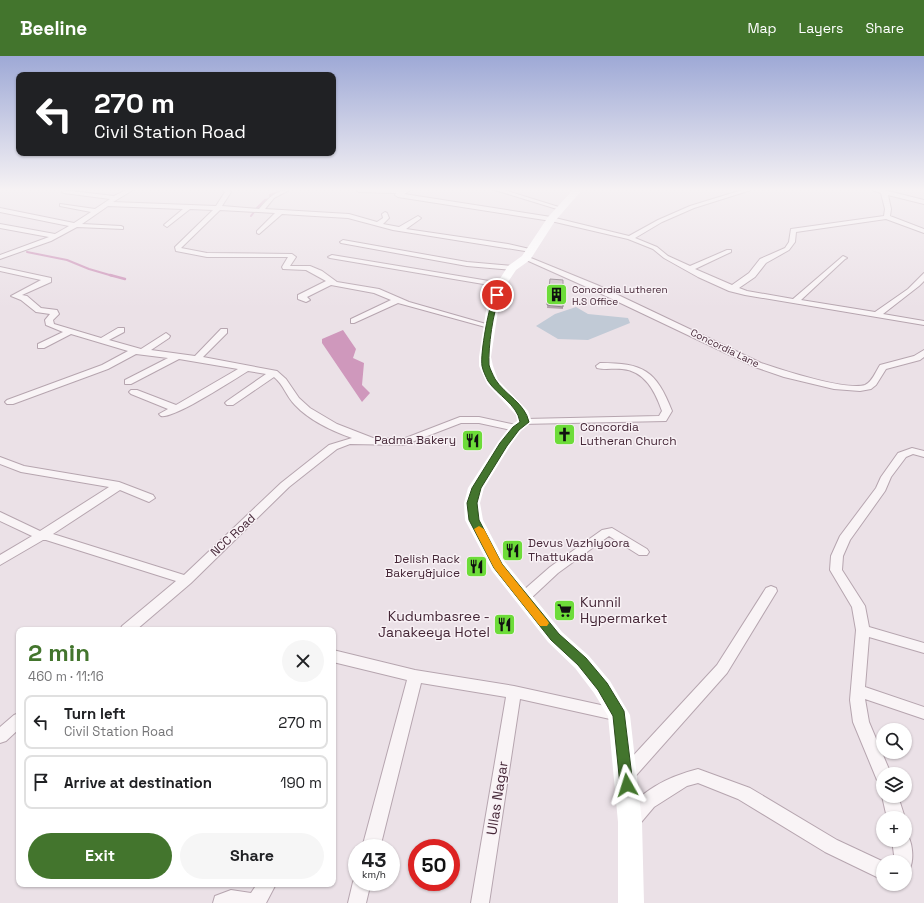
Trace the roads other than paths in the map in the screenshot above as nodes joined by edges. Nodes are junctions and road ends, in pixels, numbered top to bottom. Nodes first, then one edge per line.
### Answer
1 (19, 230) edge
2 (66, 230) edge
3 (196, 230) edge
4 (262, 230) edge
5 (404, 230) edge
6 (543, 230) edge
7 (605, 230) edge
8 (645, 230) edge
9 (796, 230) edge
10 (259, 232) dead end
11 (55, 236) junction
12 (630, 238) junction
13 (342, 242) dead end
14 (493, 243) junction
15 (245, 247) dead end
16 (0, 250) edge
17 (485, 250) dead end
18 (14, 251) junction
19 (729, 251) dead end
20 (232, 256) junction
21 (0, 257) edge
22 (332, 257) dead end
23 (523, 258) junction
24 (843, 258) dead end
25 (0, 269) edge
26 (690, 269) junction
27 (924, 275) edge
28 (331, 282) junction
29 (501, 286) junction
30 (732, 289) junction
31 (306, 300) dead end
32 (398, 300) junction
33 (794, 302) junction
34 (878, 314) junction
35 (354, 321) dead end
36 (924, 323) edge
37 (489, 326) junction
38 (121, 330) dead end
39 (70, 331) junction
40 (224, 331) dead end
41 (166, 336) dead end
42 (102, 341) junction
43 (41, 346) dead end
44 (139, 352) junction
45 (924, 353) edge
46 (177, 357) junction
47 (197, 359) junction
48 (600, 366) dead end
49 (248, 368) junction
50 (274, 373) junction
51 (128, 382) dead end
52 (134, 392) dead end
53 (10, 402) dead end
54 (230, 403) dead end
55 (177, 409) junction
56 (164, 414) dead end
57 (520, 425) junction
58 (371, 441) junction
59 (924, 454) edge
60 (0, 460) edge
61 (118, 485) junction
62 (149, 498) dead end
63 (0, 516) edge
64 (41, 536) junction
65 (643, 552) dead end
66 (0, 561) edge
67 (186, 580) junction
68 (771, 591) dead end
69 (523, 598) junction
70 (131, 627) edge
71 (863, 630) junction
72 (924, 648) edge
73 (336, 657) edge
74 (415, 676) junction
75 (859, 691) junction
76 (514, 692) junction
77 (924, 713) edge
78 (619, 715) junction
79 (16, 723) edge
80 (0, 736) edge
81 (880, 767) edge
82 (626, 775) junction
83 (630, 822) junction
84 (373, 839) edge
85 (876, 868) edge
86 (265, 887) edge
87 (360, 891) edge
88 (222, 903) edge
89 (253, 903) edge
90 (256, 903) edge
91 (357, 903) edge
92 (480, 903) edge
93 (631, 903) edge

1 - 11 street
2 - 11 street
3 - 20 street
4 - 10 street
5 - 14 street
6 - 23 main road
7 - 12 street
8 - 12 street
9 - 30 street
11 - 18 street
12 - 26 street
13 - 23 street
14 - 17 street
14 - 23 street
15 - 20 street
16 - 18 street
18 - 21 street
19 - 26 street
20 - 28 street
22 - 29 street
23 - 29 main road
23 - 45 street, Concordia Lane
24 - 33 street
25 - 39 street
26 - 30 street
27 - 34 street
28 - 31 street
28 - 32 street
29 - 37 main road
30 - 33 street
32 - 35 street
32 - 37 street
33 - 34 street
34 - 36 street
37 - 57 main road
38 - 42 street
39 - 42 street
39 - 43 street
40 - 47 street
41 - 44 street
42 - 44 street
44 - 46 street
44 - 53 street
46 - 47 street
46 - 51 street
47 - 49 street
48 - 57 street
49 - 50 street
49 - 55 street
50 - 54 street
50 - 58 street
52 - 55 street
55 - 56 street
57 - 58 street
57 - 69 main road
58 - 67 street, NCC Road
59 - 71 street
60 - 61 street
61 - 62 street
61 - 64 street
63 - 64 street
64 - 66 street
64 - 67 street
65 - 69 street
67 - 70 street, NCC Road
68 - 82 street
69 - 78 main road
71 - 72 street
71 - 75 street
73 - 74 street
74 - 76 street
74 - 84 street
75 - 77 street
75 - 81 street
76 - 78 street
76 - 92 street, Ullas Nagar
78 - 82 main road
79 - 80 street
82 - 83 main road
83 - 85 street
83 - 93 main road
86 - 90 street
87 - 91 street
88 - 89 street

